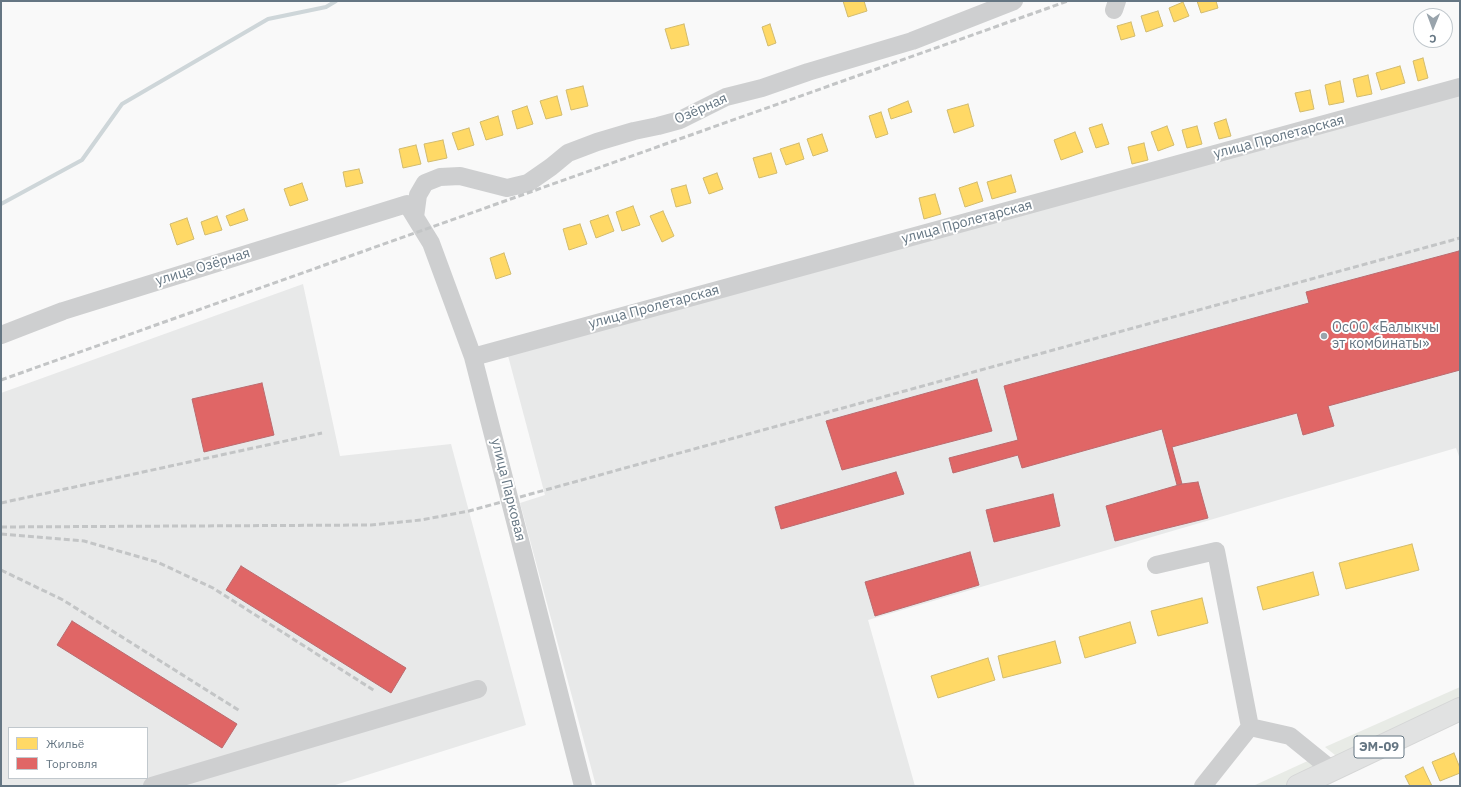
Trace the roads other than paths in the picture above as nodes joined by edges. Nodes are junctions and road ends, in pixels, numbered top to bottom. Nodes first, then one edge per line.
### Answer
1 (1014, 1) edge
2 (1460, 87) edge
3 (411, 211) junction
4 (1, 335) edge
5 (473, 357) junction
6 (1156, 565) dead end
7 (478, 689) dead end
8 (1460, 709) edge
9 (1250, 727) junction
10 (1332, 770) junction
11 (152, 786) edge
12 (583, 786) edge
13 (1203, 786) edge
14 (1298, 786) edge

1 - 3 street, Озёрная
2 - 5 street, улица Пролетарская
3 - 4 street, улица Озёрная
3 - 5 street, улица Парковая
5 - 12 street, улица Парковая
6 - 9 street
7 - 11 street
8 - 10 highway, ЭМ-09
9 - 10 street
9 - 13 street
10 - 14 highway, ЭМ-09

